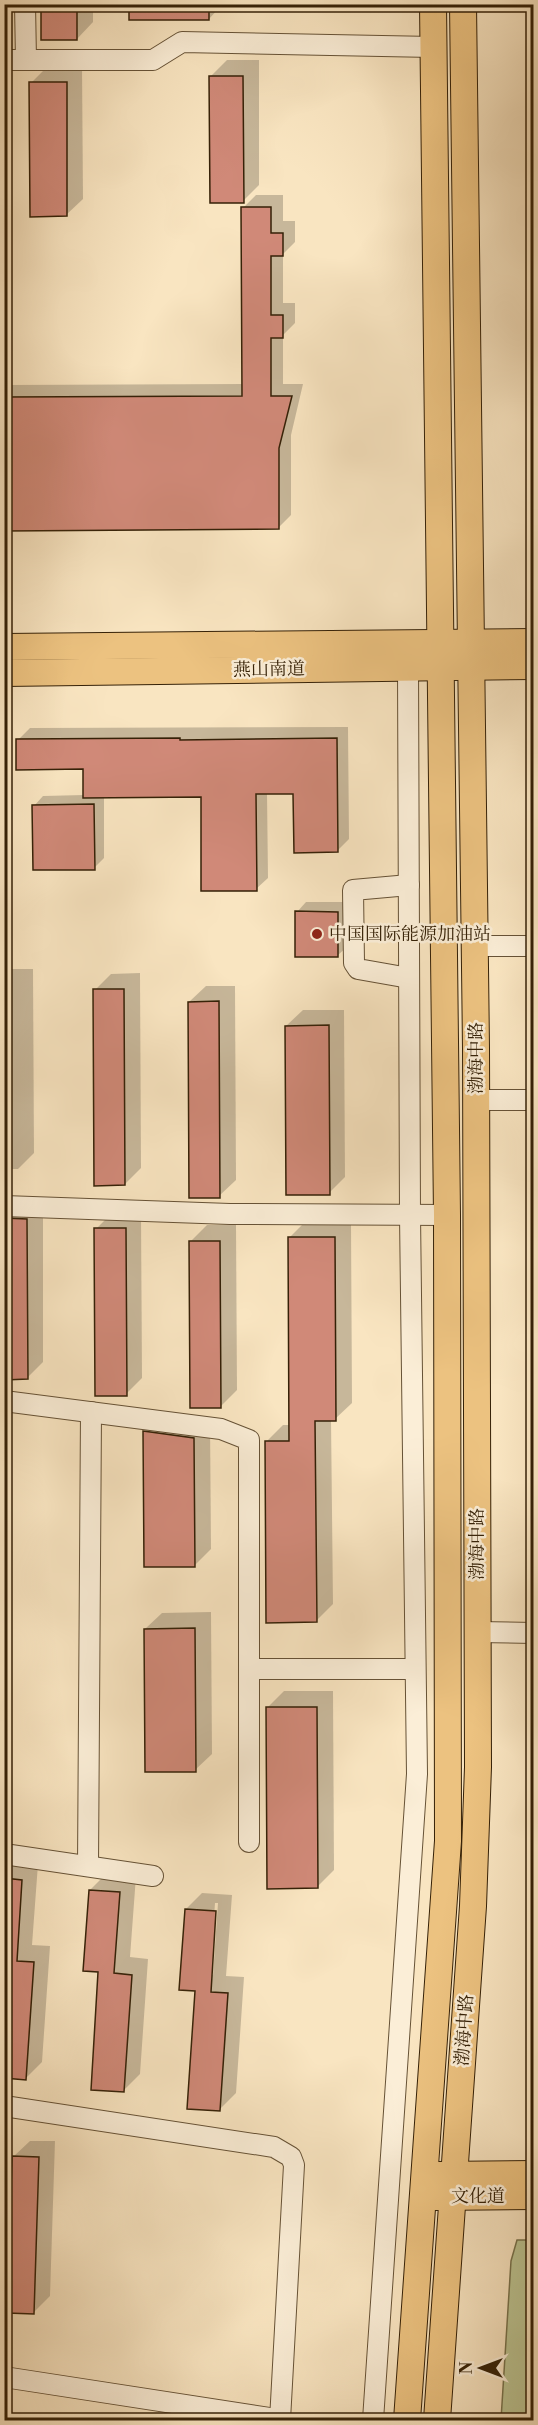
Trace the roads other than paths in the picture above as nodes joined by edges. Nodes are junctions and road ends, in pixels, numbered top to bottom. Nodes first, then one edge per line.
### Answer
1 (25, 4) edge
2 (433, 4) edge
3 (462, 4) edge
4 (433, 47) junction
5 (4, 60) edge
6 (26, 60) junction
7 (534, 642) edge
8 (4, 647) edge
9 (471, 654) junction
10 (441, 655) junction
11 (534, 666) edge
12 (408, 667) junction
13 (4, 673) edge
14 (409, 885) junction
15 (474, 946) junction
16 (534, 946) edge
17 (409, 978) junction
18 (476, 1100) junction
19 (534, 1100) edge
20 (4, 1206) edge
21 (410, 1215) junction
22 (447, 1215) junction
23 (4, 1401) edge
24 (91, 1412) junction
25 (477, 1632) junction
26 (534, 1633) edge
27 (249, 1669) junction
28 (416, 1669) junction
29 (249, 1842) dead end
30 (4, 1854) edge
31 (88, 1866) junction
32 (153, 1876) dead end
33 (4, 2106) edge
34 (534, 2174) edge
35 (424, 2186) junction
36 (453, 2186) junction
37 (534, 2196) edge
38 (4, 2377) edge
39 (282, 2420) edge
40 (373, 2421) edge
41 (407, 2421) edge
42 (437, 2421) edge

1 - 6 street
2 - 4 main road, 渤海中路
3 - 9 main road, 渤海中路
4 - 6 street
4 - 10 main road, 渤海中路
5 - 6 street
7 - 9 main road, 燕山南道
8 - 10 main road, 燕山南道
9 - 10 main road, 燕山南道
9 - 11 main road, 燕山南道
9 - 15 main road, 渤海中路
10 - 12 main road, 燕山南道
10 - 22 main road, 渤海中路
12 - 13 main road, 燕山南道
12 - 14 street
14 - 17 street
14 - 17 street
15 - 16 street
15 - 18 main road, 渤海中路
17 - 21 street
18 - 19 street
18 - 25 main road, 渤海中路
20 - 21 street
21 - 22 street
21 - 28 street
22 - 35 main road, 渤海中路
23 - 24 street
24 - 27 street
24 - 31 street
25 - 26 street
25 - 36 main road, 渤海中路
27 - 28 street
27 - 29 street
28 - 40 street
30 - 31 street
31 - 32 street
33 - 39 street
34 - 36 main road, 文化道
35 - 36 main road, 文化道
35 - 41 main road, 渤海中路
36 - 37 main road, 文化道
36 - 42 main road, 渤海中路
38 - 39 street

